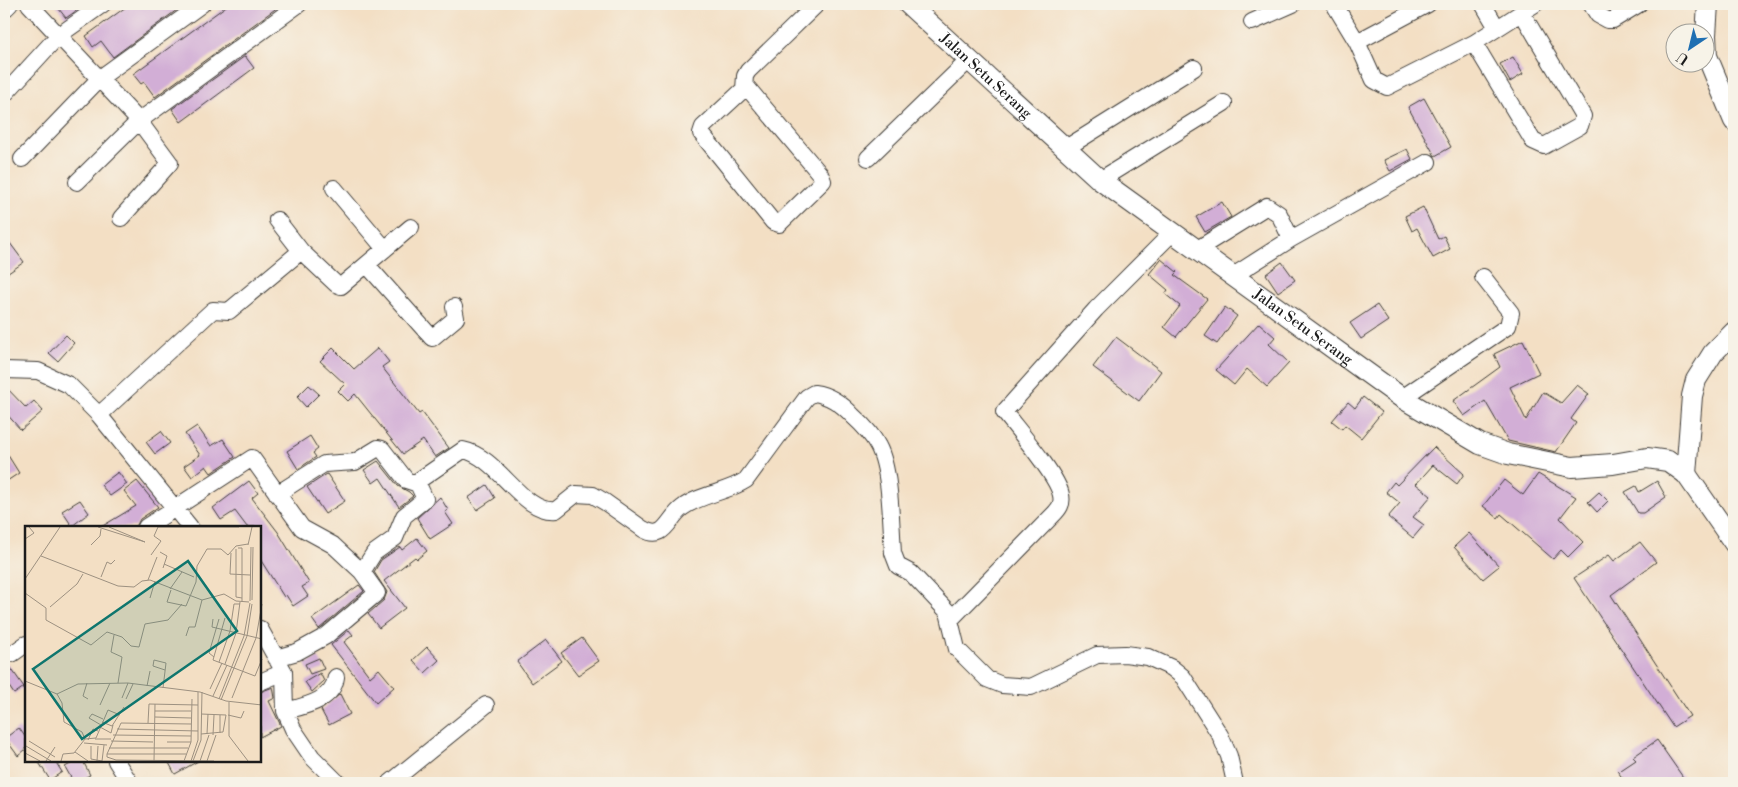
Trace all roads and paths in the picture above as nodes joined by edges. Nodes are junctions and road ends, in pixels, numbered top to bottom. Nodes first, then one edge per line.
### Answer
1 (10, 4) edge
2 (29, 4) edge
3 (103, 4) edge
4 (202, 4) edge
5 (299, 4) edge
6 (817, 4) edge
7 (908, 4) edge
8 (1293, 4) edge
9 (1334, 4) edge
10 (1428, 4) edge
11 (1483, 4) edge
12 (1591, 4) edge
13 (1639, 4) edge
14 (1708, 4) edge
15 (1529, 8) edge
16 (4, 10) edge
17 (1252, 22) dead end
18 (1707, 22) edge
19 (1497, 28) junction
20 (58, 36) junction
21 (1357, 42) junction
22 (1474, 43) junction
23 (969, 60) junction
24 (1194, 68) dead end
25 (1714, 72) edge
26 (100, 78) junction
27 (746, 86) junction
28 (4, 95) edge
29 (1224, 103) dead end
30 (139, 121) junction
31 (1734, 121) edge
32 (1066, 148) junction
33 (868, 158) dead end
34 (22, 159) dead end
35 (1428, 162) dead end
36 (1100, 180) junction
37 (77, 182) dead end
38 (334, 188) dead end
39 (121, 218) dead end
40 (277, 220) dead end
41 (411, 227) dead end
42 (1173, 232) junction
43 (1291, 239) junction
44 (385, 249) junction
45 (301, 250) junction
46 (1196, 250) junction
47 (367, 264) junction
48 (1233, 276) junction
49 (1484, 277) dead end
50 (454, 307) dead end
51 (1734, 332) edge
52 (4, 370) edge
53 (1402, 398) junction
54 (99, 414) junction
55 (1686, 474) junction
56 (417, 482) junction
57 (277, 494) junction
58 (175, 508) junction
59 (148, 526) edge
60 (189, 526) edge
61 (1734, 543) edge
62 (362, 572) junction
63 (951, 619) junction
64 (261, 631) edge
65 (25, 645) edge
66 (4, 654) edge
67 (280, 665) junction
68 (336, 677) dead end
69 (261, 681) edge
70 (486, 705) dead end
71 (284, 711) junction
72 (117, 762) edge
73 (130, 783) edge
74 (338, 783) edge
75 (390, 783) edge
76 (1235, 783) edge

1 - 16 street
2 - 20 street
3 - 20 street
4 - 26 street
5 - 30 street
6 - 27 street
7 - 23 street, Jalan Setu Serang
8 - 17 street
9 - 21 street
10 - 21 street
11 - 19 street
12 - 13 street
14 - 18 street
15 - 19 street
15 - 22 street
19 - 22 street
20 - 26 street
20 - 28 street
21 - 22 street
23 - 32 street, Jalan Setu Serang
23 - 33 street
24 - 32 street
25 - 31 street
26 - 30 street
26 - 34 street
27 - 27 street
29 - 36 street
30 - 37 street
30 - 39 street
32 - 36 street, Jalan Setu Serang
35 - 43 street
36 - 42 street, Jalan Setu Serang
38 - 44 street
40 - 45 street
41 - 44 street
42 - 46 street, Jalan Setu Serang
42 - 63 street
43 - 46 street
43 - 48 street
44 - 47 street
45 - 47 street
45 - 54 street
46 - 48 street, Jalan Setu Serang
47 - 50 street
48 - 53 street, Jalan Setu Serang
49 - 53 street
51 - 55 street
52 - 54 street
53 - 55 street, Jalan Setu Serang
54 - 58 street
55 - 61 street, Jalan Setu Serang
56 - 57 street
56 - 62 street
56 - 63 street
57 - 58 street
57 - 62 street
58 - 59 street
58 - 60 street
62 - 67 street
63 - 76 street
64 - 67 street
65 - 66 street
67 - 69 street
67 - 71 street
68 - 71 street
70 - 75 street
71 - 74 street
72 - 73 street

